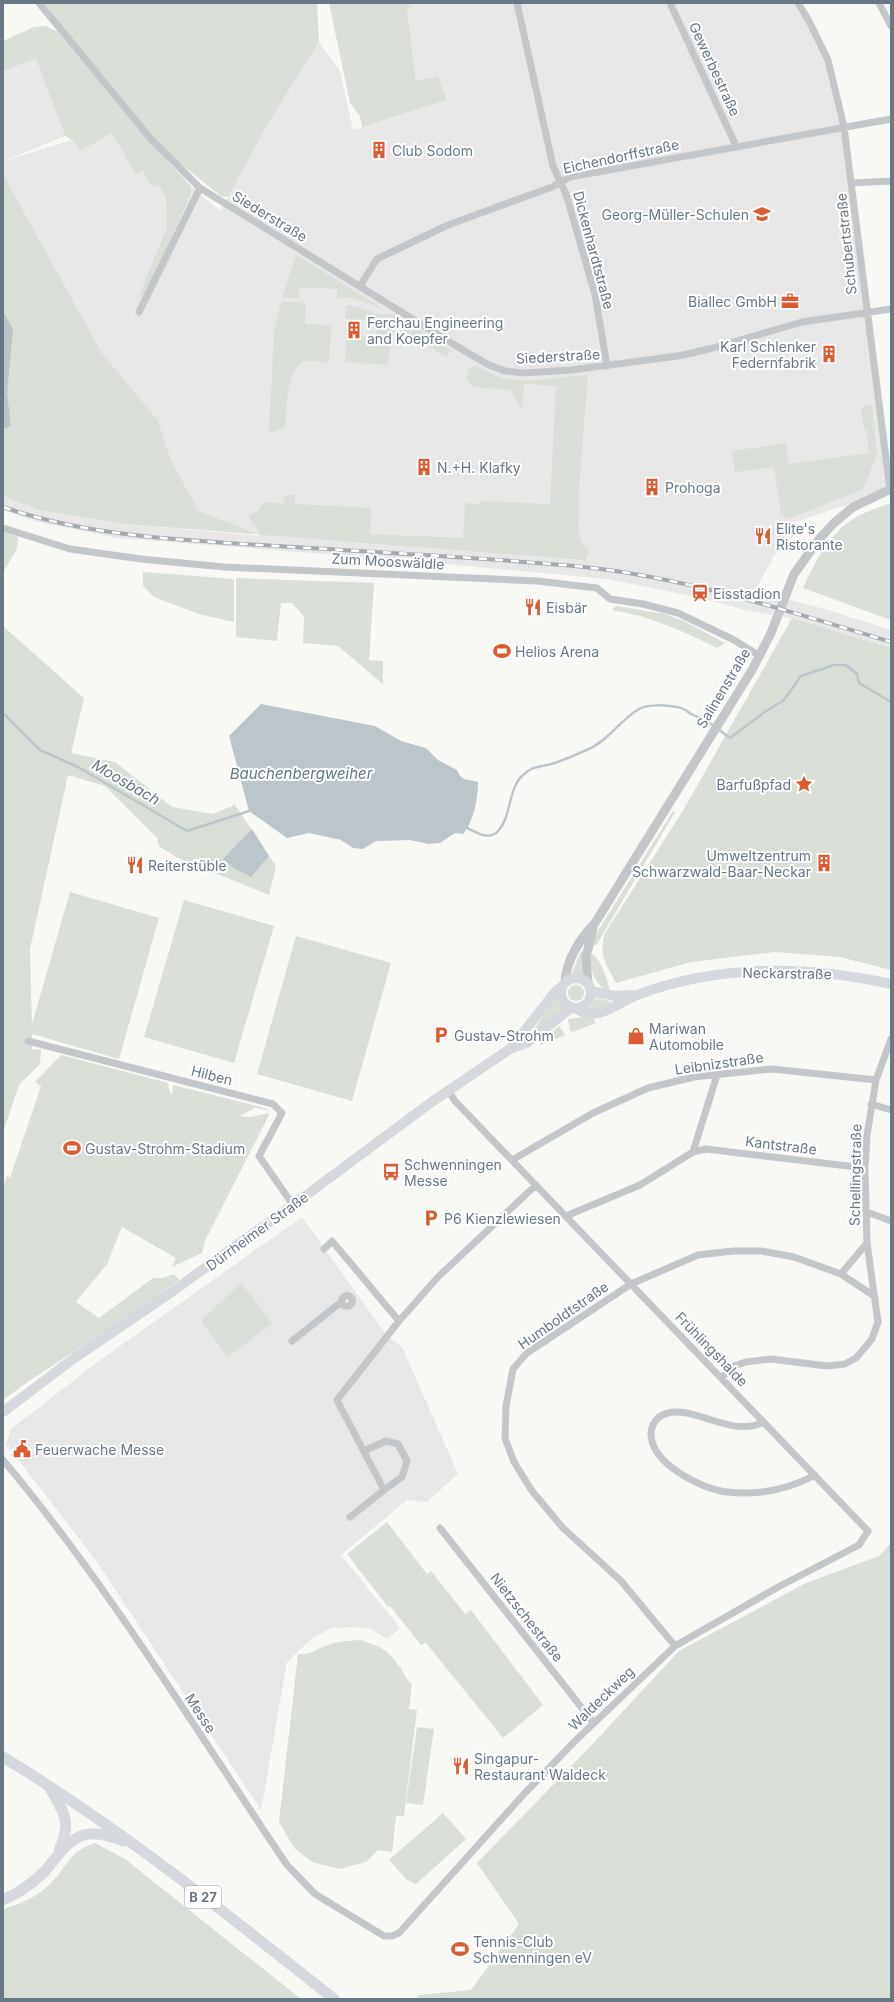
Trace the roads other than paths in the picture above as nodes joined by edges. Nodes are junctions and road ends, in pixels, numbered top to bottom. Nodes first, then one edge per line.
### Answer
1 (39, 3) edge
2 (517, 3) edge
3 (670, 3) edge
4 (798, 3) edge
5 (879, 3) edge
6 (891, 26) edge
7 (891, 119) edge
8 (844, 127) junction
9 (736, 146) junction
10 (560, 181) junction
11 (891, 181) edge
12 (852, 184) junction
13 (200, 188) junction
14 (360, 286) junction
15 (891, 309) edge
16 (139, 312) dead end
17 (867, 312) junction
18 (607, 366) junction
19 (891, 424) edge
20 (882, 426) junction
21 (891, 490) edge
22 (3, 528) edge
23 (760, 656) junction
24 (595, 923) junction
25 (891, 984) edge
26 (564, 985) junction
27 (590, 988) junction
28 (636, 995) junction
29 (574, 1008) junction
30 (891, 1038) edge
31 (28, 1041) dead end
32 (510, 1049) junction
33 (717, 1075) junction
34 (876, 1080) junction
35 (448, 1090) junction
36 (871, 1104) junction
37 (891, 1110) edge
38 (693, 1152) junction
39 (512, 1160) junction
40 (865, 1168) junction
41 (536, 1185) junction
42 (293, 1205) junction
43 (867, 1212) junction
44 (566, 1216) junction
45 (891, 1221) edge
46 (867, 1243) junction
47 (324, 1249) dead end
48 (841, 1274) junction
49 (631, 1284) junction
50 (874, 1296) junction
51 (341, 1303) dead end
52 (399, 1321) junction
53 (292, 1341) dead end
54 (721, 1378) junction
55 (3, 1412) edge
56 (763, 1422) junction
57 (364, 1451) junction
58 (3, 1460) edge
59 (3, 1467) edge
60 (14, 1473) junction
61 (815, 1476) junction
62 (384, 1490) junction
63 (350, 1518) dead end
64 (440, 1528) dead end
65 (868, 1531) joint
66 (675, 1646) junction
67 (593, 1722) junction
68 (3, 1757) edge
69 (49, 1785) junction
70 (134, 1844) junction
71 (58, 1853) junction
72 (3, 1900) edge
73 (392, 1936) joint
74 (334, 1999) edge

1 - 13 street, Siederstraße
2 - 10 street, Dickenhardtstraße
3 - 9 street, Gewerbestraße
4 - 8 street, Schubertstraße
5 - 6 street
7 - 8 street, Eichendorffstraße
8 - 9 street, Eichendorffstraße
8 - 12 street, Schubertstraße
9 - 10 street, Eichendorffstraße
10 - 14 street, Eichendorffstraße
10 - 18 street, Dickenhardtstraße
11 - 12 street
12 - 17 street, Schubertstraße
13 - 14 street, Siederstraße
13 - 16 street
14 - 18 street, Siederstraße
15 - 17 street, Siederstraße
17 - 18 street, Siederstraße
17 - 20 street, Schubertstraße
19 - 20 street
20 - 21 street, Schubertstraße
21 - 23 street, Salinenstraße
22 - 23 street, Zum Mooswäldle
23 - 24 street, Salinenstraße
24 - 26 street, Salinenstraße
24 - 27 street, Salinenstraße
25 - 28 main road, Neckarstraße
26 - 27 main road
26 - 29 main road
26 - 32 main road, Dürrheimer Straße
27 - 28 main road, Neckarstraße
27 - 29 main road
28 - 29 main road, Neckarstraße
29 - 32 main road, Dürrheimer Straße
30 - 34 street, Schellingstraße
31 - 42 street, Hilben
32 - 35 main road, Dürrheimer Straße
33 - 34 street, Leibnizstraße
33 - 38 street
33 - 39 street, Leibnizstraße
34 - 36 street, Schellingstraße
35 - 39 street, Frühlingshalde
35 - 42 main road, Dürrheimer Straße
36 - 37 street
36 - 40 street, Schellingstraße
38 - 40 street, Kantstraße
38 - 44 street, Kantstraße
39 - 41 street, Frühlingshalde
40 - 43 street, Schellingstraße
41 - 44 street, Frühlingshalde
41 - 52 street
42 - 55 main road, Dürrheimer Straße
43 - 45 street
43 - 46 street, Schellingstraße
44 - 49 street, Frühlingshalde
46 - 48 street, Schellingstraße
46 - 50 street, Schellingstraße
47 - 52 street
48 - 49 street, Humboldtstraße
48 - 50 street
49 - 54 street, Frühlingshalde
49 - 66 street, Humboldtstraße
50 - 54 street, Schellingstraße
51 - 53 street
52 - 57 street
54 - 56 street, Frühlingshalde
56 - 61 street, Frühlingshalde
56 - 61 street
57 - 62 street
57 - 62 street
58 - 60 street, Messe
59 - 60 street, Messe
60 - 73 street, Messe
61 - 65 street, Frühlingshalde
62 - 63 street
64 - 67 street, Nietzschestraße
65 - 66 street, Waldeckweg
66 - 67 street, Waldeckweg
67 - 73 street, Waldeckweg
68 - 69 main road, B 27
69 - 70 main road, B 27
69 - 71 main road
70 - 71 main road
70 - 74 main road, B 27
71 - 72 main road

